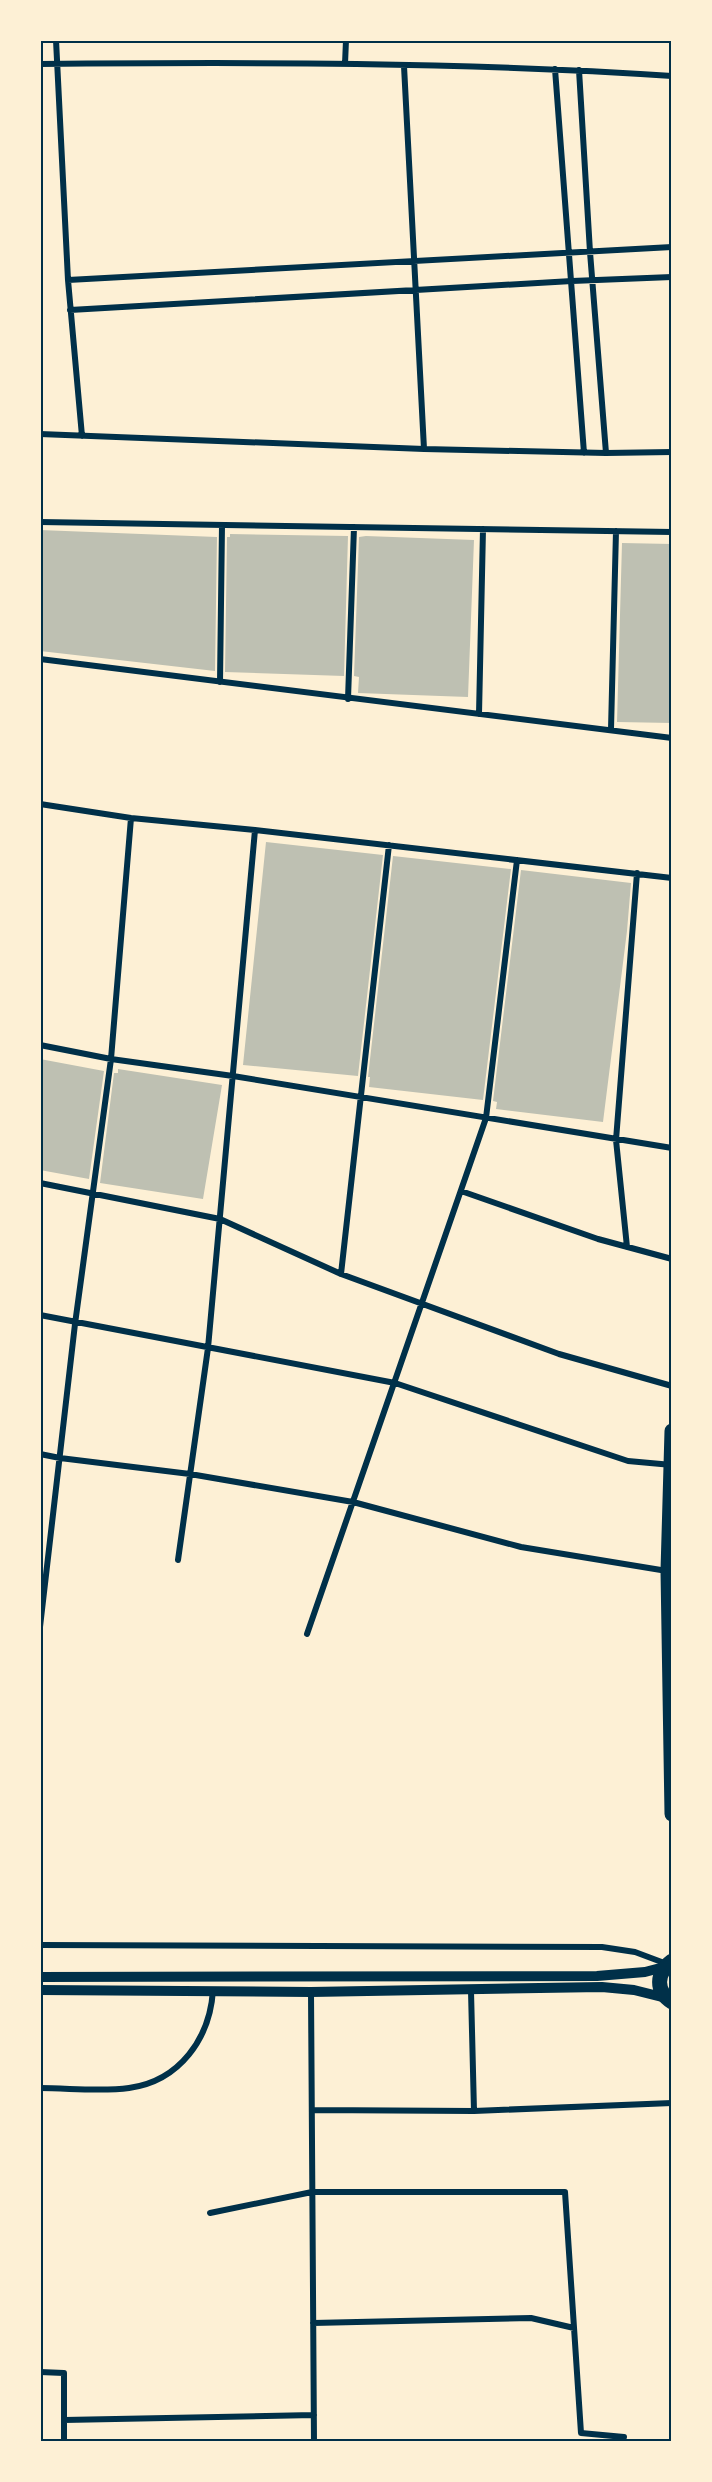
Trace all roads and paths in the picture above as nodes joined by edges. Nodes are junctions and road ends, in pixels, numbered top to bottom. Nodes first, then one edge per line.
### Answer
1 (56, 40) edge
2 (346, 40) edge
3 (40, 64) edge
4 (57, 64) junction
5 (345, 64) junction
6 (404, 66) junction
7 (555, 69) junction
8 (579, 70) junction
9 (672, 76) edge
10 (672, 247) edge
11 (590, 252) junction
12 (569, 253) junction
13 (413, 260) junction
14 (672, 278) edge
15 (68, 280) junction
16 (594, 280) junction
17 (572, 281) junction
18 (416, 291) junction
19 (70, 310) junction
20 (40, 434) edge
21 (82, 436) junction
22 (424, 449) junction
23 (672, 452) edge
24 (584, 453) junction
25 (606, 453) junction
26 (40, 522) edge
27 (222, 525) junction
28 (354, 527) junction
29 (483, 529) junction
30 (616, 531) junction
31 (672, 532) edge
32 (40, 659) edge
33 (220, 682) junction
34 (348, 699) junction
35 (479, 714) junction
36 (611, 729) junction
37 (672, 738) edge
38 (40, 804) edge
39 (131, 818) junction
40 (255, 830) junction
41 (388, 845) junction
42 (517, 860) junction
43 (637, 873) junction
44 (672, 878) edge
45 (40, 1045) edge
46 (111, 1059) junction
47 (233, 1076) junction
48 (362, 1097) junction
49 (486, 1118) junction
50 (616, 1140) junction
51 (672, 1148) edge
52 (40, 1183) edge
53 (461, 1191) junction
54 (93, 1193) junction
55 (220, 1219) junction
56 (627, 1247) junction
57 (672, 1259) edge
58 (341, 1274) junction
59 (423, 1302) junction
60 (40, 1315) edge
61 (75, 1324) junction
62 (208, 1348) junction
63 (395, 1383) junction
64 (672, 1386) edge
65 (672, 1431) edge
66 (40, 1454) edge
67 (60, 1458) junction
68 (670, 1465) edge
69 (190, 1474) junction
70 (353, 1502) junction
71 (178, 1560) dead end
72 (668, 1571) junction
73 (40, 1627) edge
74 (307, 1634) dead end
75 (672, 1814) edge
76 (40, 1945) edge
77 (669, 1962) edge
78 (40, 1977) edge
79 (40, 1990) edge
80 (213, 1990) junction
81 (471, 1991) junction
82 (311, 1992) junction
83 (670, 2004) edge
84 (40, 2088) edge
85 (672, 2103) edge
86 (312, 2110) junction
87 (474, 2111) junction
88 (312, 2192) junction
89 (210, 2213) dead end
90 (313, 2323) junction
91 (574, 2328) junction
92 (40, 2372) edge
93 (314, 2415) junction
94 (64, 2420) junction
95 (624, 2437) dead end
96 (64, 2442) edge
97 (314, 2442) edge

1 - 4 street
2 - 5 street
3 - 4 street
4 - 5 street
4 - 15 street
5 - 6 street
6 - 7 street
6 - 13 street
7 - 8 street
7 - 12 street
8 - 9 street
8 - 11 street
10 - 11 street
11 - 12 street
11 - 16 street
12 - 13 street
12 - 17 street
13 - 15 street
13 - 18 street
14 - 16 street
15 - 19 street
16 - 17 street
16 - 25 street
17 - 18 street
17 - 24 street
18 - 19 street
18 - 22 street
19 - 21 street
20 - 21 street
21 - 22 street
22 - 24 street
23 - 25 street
24 - 25 street
26 - 27 street
27 - 28 street
27 - 33 street
28 - 29 street
28 - 34 street
29 - 30 street
29 - 35 street
30 - 31 street
30 - 36 street
32 - 33 street
33 - 34 street
34 - 35 street
35 - 36 street
36 - 37 street
38 - 39 street
39 - 40 street
39 - 46 street
40 - 41 street
40 - 47 street
41 - 42 street
41 - 48 street
42 - 43 street
42 - 49 street
43 - 44 street
43 - 50 street
45 - 46 street
46 - 47 street
46 - 54 street
47 - 48 street
47 - 55 street
48 - 49 street
48 - 58 street
49 - 50 street
49 - 53 street
50 - 51 street
50 - 56 street
52 - 54 street
53 - 56 street
53 - 59 street
54 - 55 street
54 - 61 street
55 - 58 street
55 - 62 street
56 - 57 street
58 - 59 street
59 - 63 street
59 - 64 street
60 - 61 street
61 - 62 street
61 - 67 street
62 - 63 street
62 - 69 street
63 - 68 street
63 - 70 street
65 - 68 main road
66 - 67 street
67 - 69 street
67 - 73 street
68 - 72 main road
69 - 70 street
69 - 71 street
70 - 72 street
70 - 74 street
72 - 75 main road
76 - 77 street
77 - 78 street
77 - 83 main road
79 - 80 street
80 - 82 street
80 - 84 street
81 - 82 street
81 - 83 street
81 - 87 street
82 - 86 street
85 - 87 street
86 - 87 street
86 - 88 street
88 - 89 street
88 - 90 street
88 - 91 street
90 - 91 street
90 - 93 street
91 - 95 street
92 - 94 street
93 - 94 street
93 - 97 street
94 - 96 street

